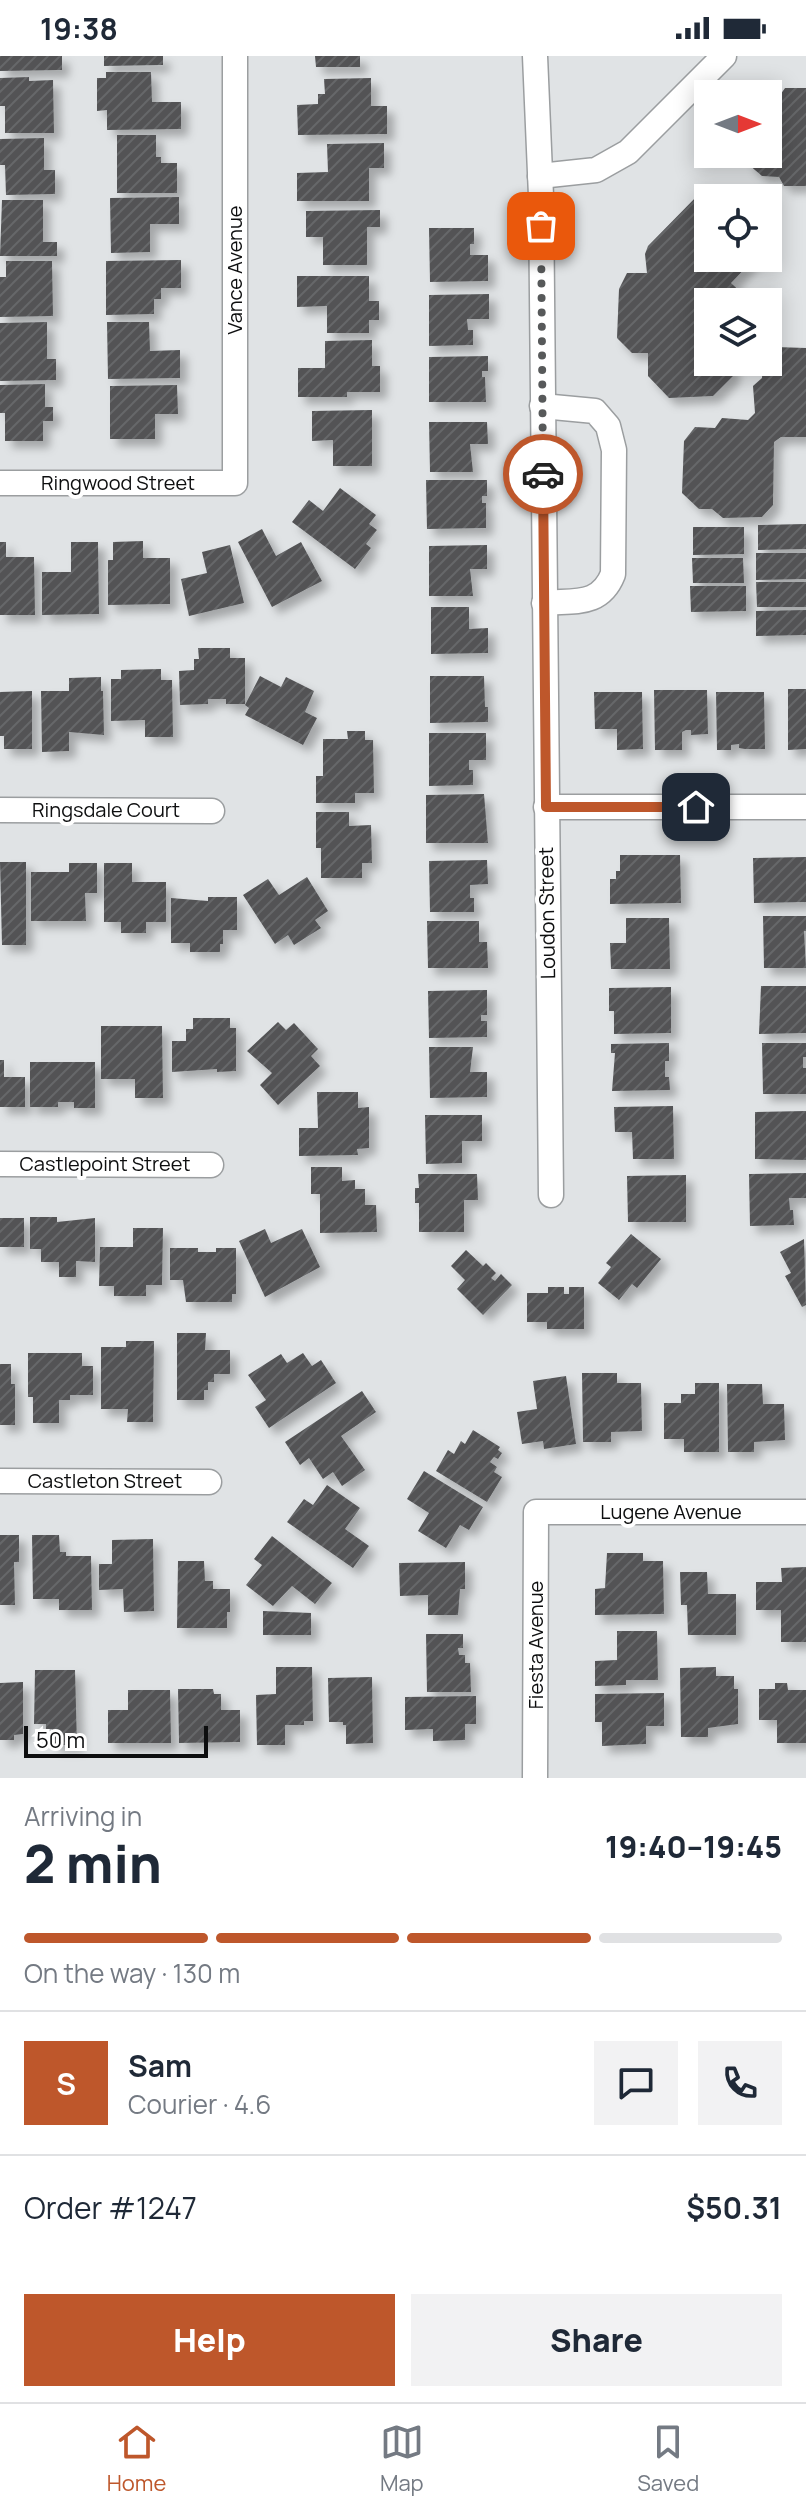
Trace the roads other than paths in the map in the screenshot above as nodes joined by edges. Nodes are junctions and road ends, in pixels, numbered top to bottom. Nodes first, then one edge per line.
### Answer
1 (235, 56) edge
2 (535, 56) edge
3 (724, 56) edge
4 (540, 176) junction
5 (542, 406) junction
6 (0, 483) edge
7 (235, 483) joint
8 (544, 603) junction
9 (546, 807) junction
10 (806, 807) edge
11 (0, 810) edge
12 (212, 811) dead end
13 (0, 1164) edge
14 (211, 1165) dead end
15 (551, 1195) dead end
16 (0, 1481) edge
17 (209, 1482) dead end
18 (536, 1512) joint
19 (806, 1512) edge
20 (535, 1778) edge

1 - 7 street, Vance Avenue
2 - 4 street, Loudon Street
3 - 4 street
4 - 5 street, Loudon Street
5 - 8 street, Loudon Street
5 - 8 street
6 - 7 street, Ringwood Street
8 - 9 street, Loudon Street
9 - 10 street
9 - 15 street, Loudon Street
11 - 12 street, Ringsdale Court
13 - 14 street, Castlepoint Street
16 - 17 street, Castleton Street
18 - 19 street, Lugene Avenue
18 - 20 street, Fiesta Avenue

